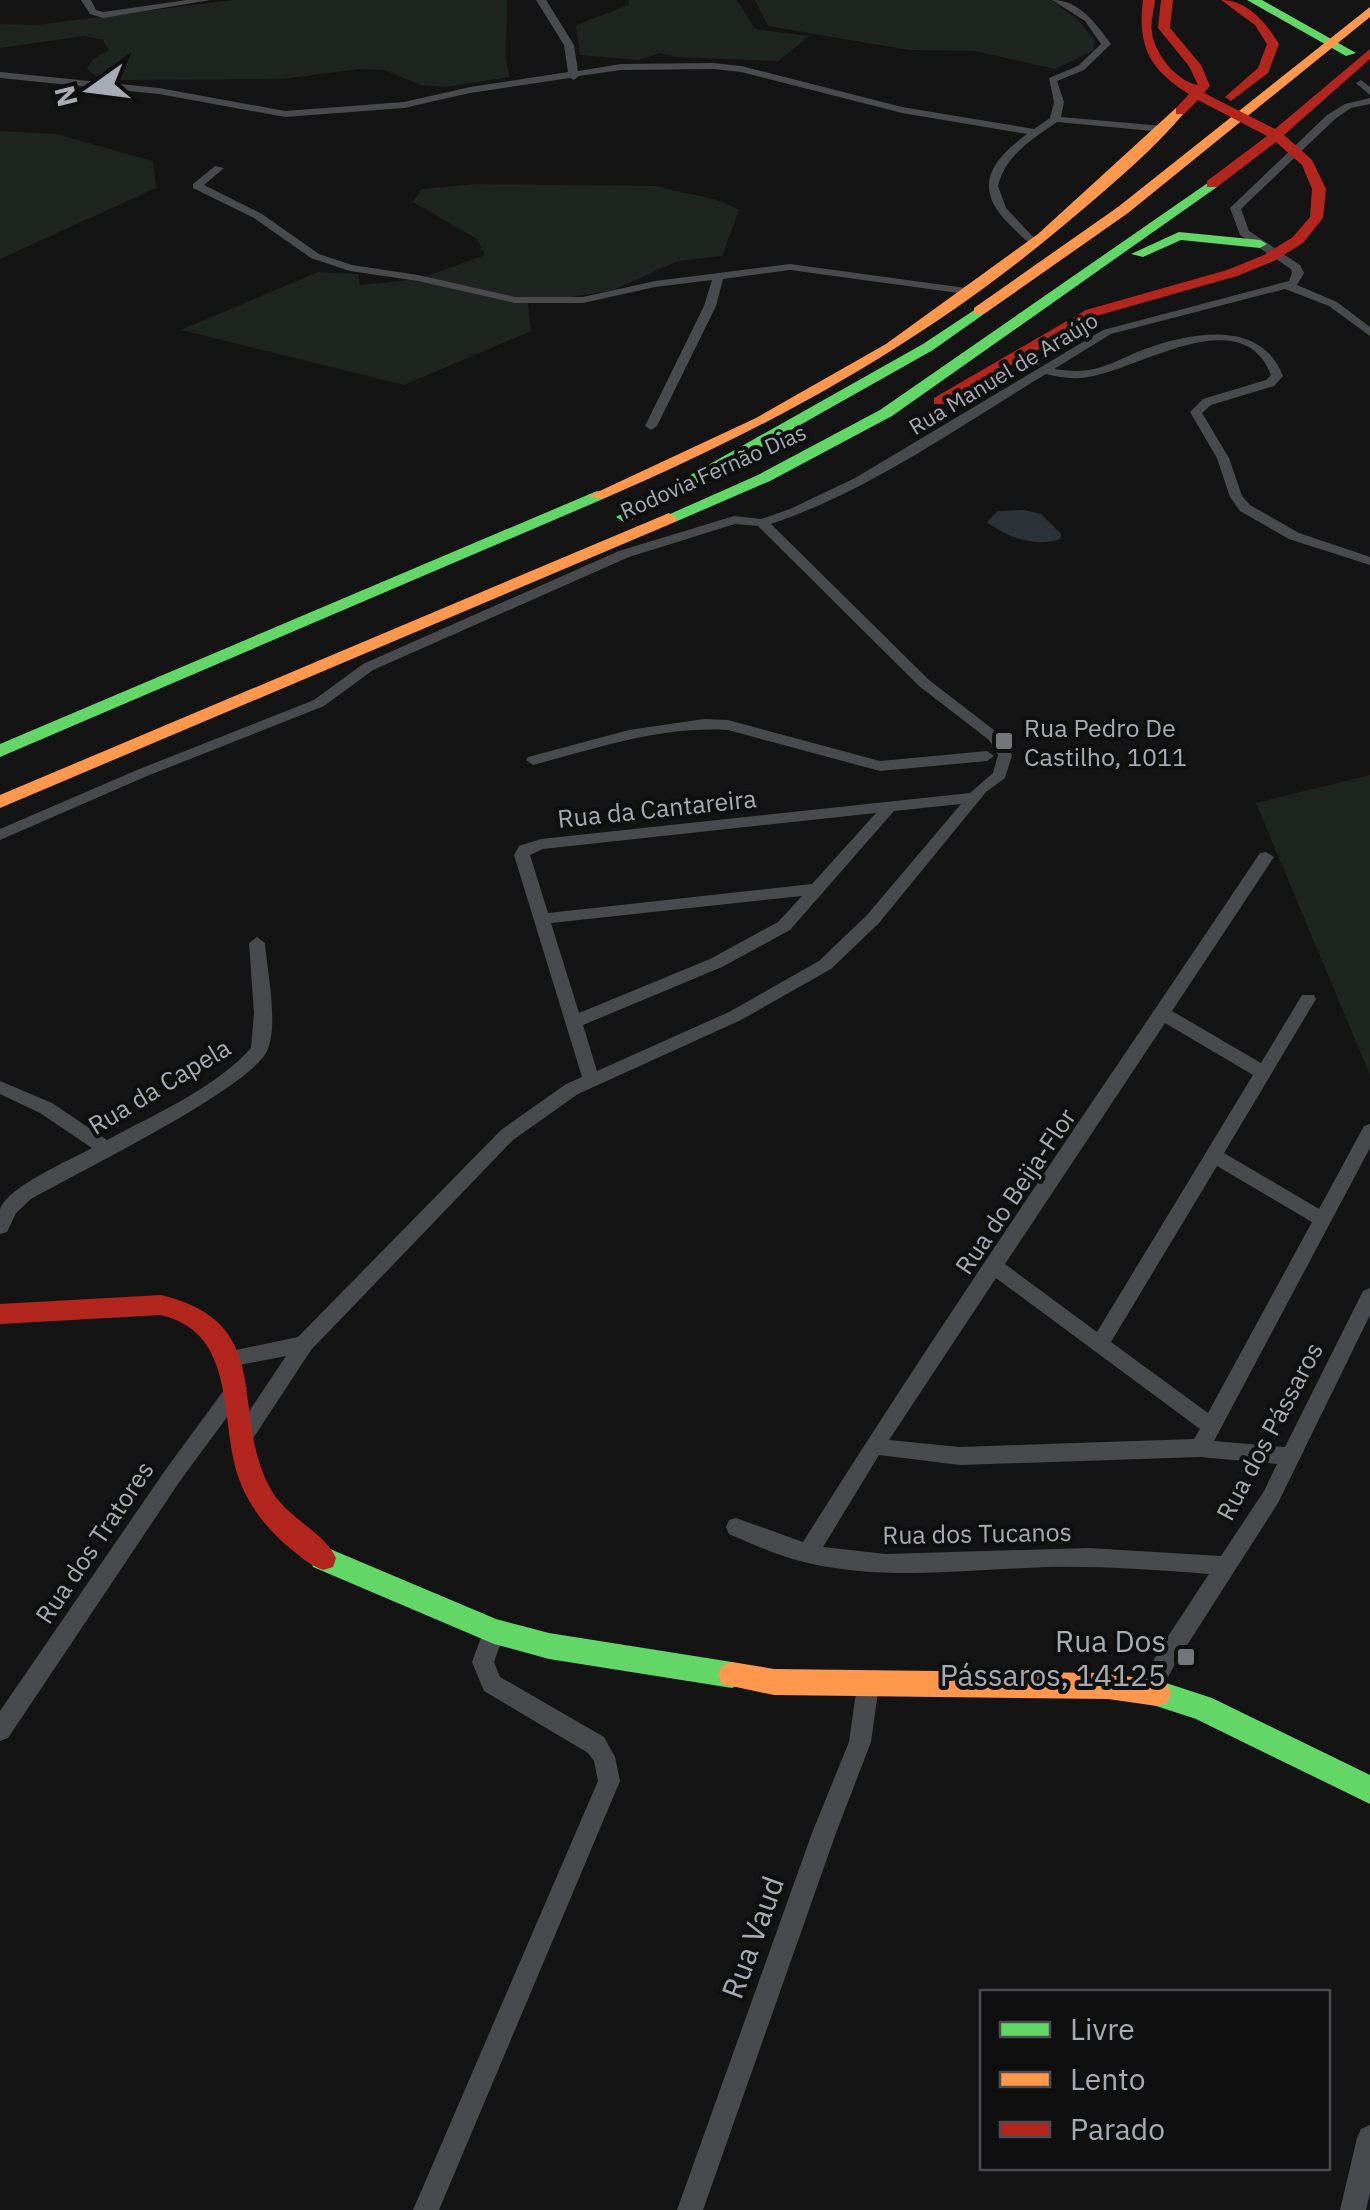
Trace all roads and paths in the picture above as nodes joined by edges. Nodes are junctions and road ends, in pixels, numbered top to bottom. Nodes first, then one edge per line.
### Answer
1 (86, 0) edge
2 (205, 0) edge
3 (541, 0) edge
4 (1057, 0) edge
5 (1149, 0) edge
6 (1168, 0) edge
7 (1238, 1) edge
8 (157, 4) edge
9 (1370, 11) edge
10 (1370, 39) edge
11 (1370, 53) edge
12 (0, 75) edge
13 (574, 77) junction
14 (1367, 80) edge
15 (1370, 102) edge
16 (1055, 119) junction
17 (1163, 130) junction
18 (1035, 132) junction
19 (219, 168) dead end
20 (1123, 210) junction
21 (1033, 242) junction
22 (1260, 251) junction
23 (719, 274) junction
24 (1070, 284) junction
25 (1288, 286) junction
26 (966, 291) junction
27 (1370, 333) edge
28 (1043, 369) junction
29 (652, 426) dead end
30 (842, 438) junction
31 (767, 487) junction
32 (624, 516) junction
33 (762, 523) junction
34 (1370, 560) edge
35 (528, 579) junction
36 (984, 730) junction
37 (0, 750) edge
38 (987, 756) junction
39 (532, 760) dead end
40 (0, 782) edge
41 (978, 793) junction
42 (0, 802) edge
43 (887, 810) junction
44 (0, 836) edge
45 (1266, 857) dead end
46 (816, 889) junction
47 (541, 919) junction
48 (257, 943) dead end
49 (1308, 999) dead end
50 (1163, 1014) junction
51 (574, 1022) junction
52 (1262, 1072) junction
53 (591, 1079) junction
54 (0, 1088) edge
55 (1370, 1131) edge
56 (105, 1148) junction
57 (1214, 1156) junction
58 (1323, 1220) junction
59 (0, 1227) edge
60 (993, 1266) junction
61 (1370, 1296) edge
62 (1, 1316) edge
63 (304, 1344) junction
64 (1100, 1344) junction
65 (229, 1359) junction
66 (238, 1388) junction
67 (1212, 1427) junction
68 (242, 1438) junction
69 (875, 1444) junction
70 (1200, 1448) junction
71 (1288, 1456) junction
72 (736, 1527) dead end
73 (806, 1554) junction
74 (1226, 1566) junction
75 (494, 1631) junction
76 (868, 1684) junction
77 (1149, 1692) junction
78 (0, 1730) edge
79 (1370, 1790) edge
80 (1370, 2138) edge
81 (426, 2210) edge
82 (690, 2210) edge
83 (1353, 2210) edge

1 - 8 street
2 - 8 street
3 - 13 street
4 - 16 street
5 - 22 main road
6 - 17 main road
7 - 14 main road
7 - 20 main road
9 - 20 main road
10 - 32 main road, Rodovia Fernão Dias
11 - 24 main road, Rodovia Fernão Dias
12 - 13 street
13 - 18 street
15 - 22 street
16 - 17 street
16 - 18 street
17 - 21 main road
18 - 21 street
19 - 23 street
20 - 32 main road
21 - 26 main road
22 - 24 main road
22 - 25 street
22 - 31 main road
23 - 26 street
23 - 29 street
24 - 30 main road, Rodovia Fernão Dias
25 - 27 street
25 - 28 street, Rua Manuel de Araújo
26 - 37 main road
28 - 33 street, Rua Manuel de Araújo
28 - 34 street
30 - 31 main road
30 - 35 main road, Rodovia Fernão Dias
31 - 35 main road
32 - 40 main road, Rodovia Fernão Dias
33 - 36 street
33 - 44 street, Rua Manuel de Araújo
35 - 42 main road, Rodovia Fernão Dias
36 - 38 street
36 - 41 street
38 - 39 street
38 - 41 street
41 - 43 street, Rua da Cantareira
41 - 53 street
43 - 46 street
43 - 47 street, Rua da Cantareira
45 - 50 street, Rua do Beija-Flor
46 - 47 street
46 - 51 street
47 - 51 street, Rua da Cantareira
48 - 56 street, Rua da Capela
49 - 52 street
50 - 52 street
50 - 60 street, Rua do Beija-Flor
51 - 53 street, Rua da Cantareira
52 - 57 street
53 - 63 street
54 - 56 street
55 - 58 street
56 - 59 street, Rua da Capela
57 - 58 street
57 - 64 street
58 - 67 street
60 - 64 street
60 - 69 street, Rua do Beija-Flor
61 - 71 street, Rua dos Pássaros
62 - 65 main road
63 - 65 street
63 - 68 street
64 - 67 street
65 - 66 main road
66 - 68 main road
66 - 78 street, Rua dos Tratores
67 - 70 street
68 - 75 main road
69 - 70 street
69 - 73 street, Rua do Beija-Flor
70 - 71 street
71 - 74 street, Rua dos Pássaros
72 - 73 street, Rua dos Tucanos
73 - 74 street, Rua dos Tucanos
74 - 77 street, Rua dos Pássaros
75 - 76 main road
75 - 81 street
76 - 77 main road
76 - 82 street, Rua Vaud
77 - 79 main road
80 - 83 street

